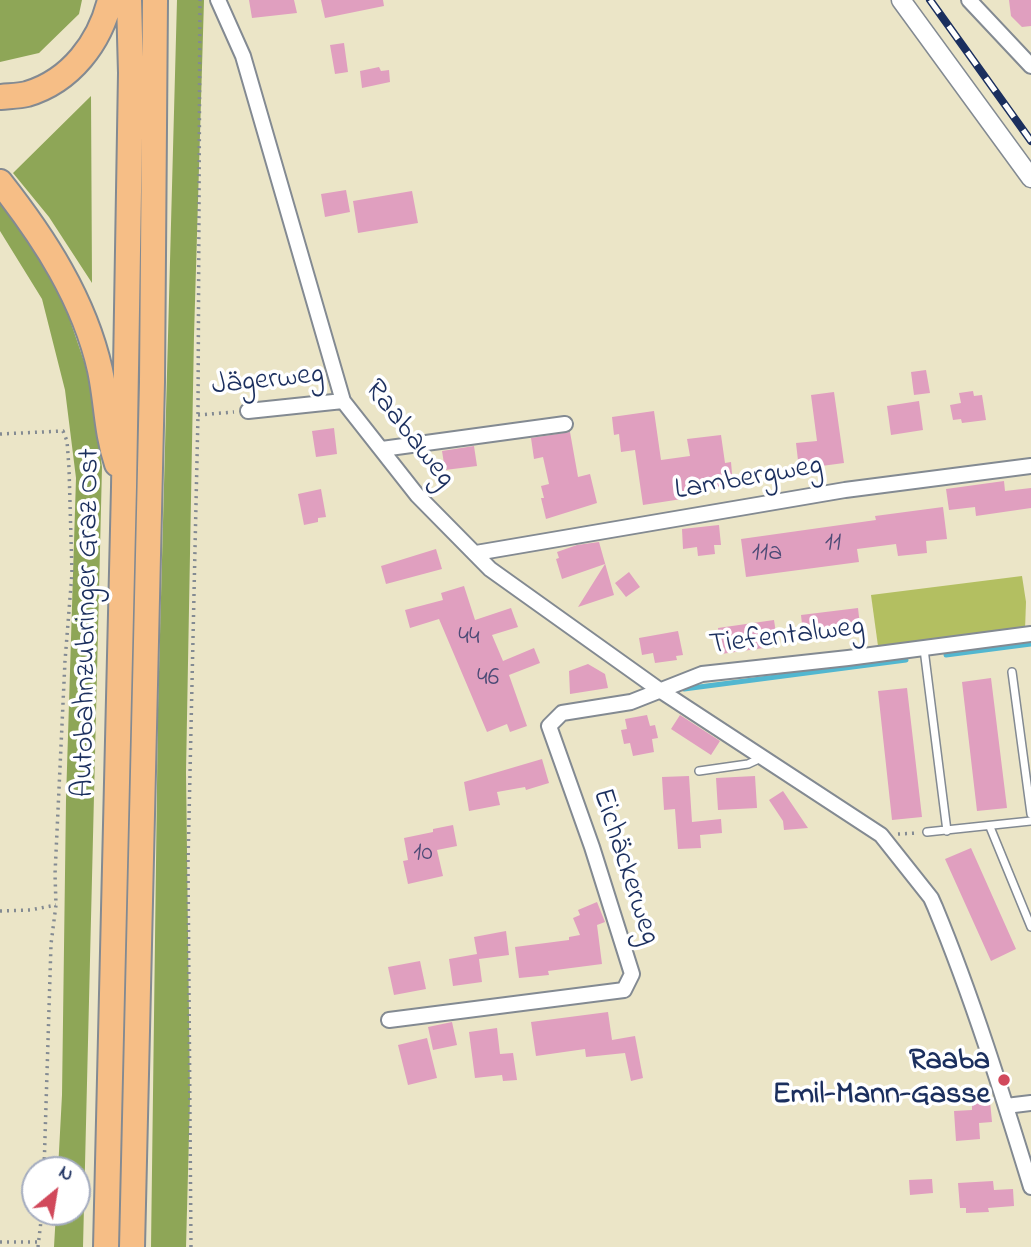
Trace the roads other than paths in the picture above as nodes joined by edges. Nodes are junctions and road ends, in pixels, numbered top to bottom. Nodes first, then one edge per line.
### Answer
1 (110, 0) edge
2 (130, 0) edge
3 (155, 0) edge
4 (218, 0) edge
5 (901, 0) edge
6 (969, 0) edge
7 (1031, 66) edge
8 (0, 97) edge
9 (1031, 178) edge
10 (0, 182) edge
11 (343, 401) junction
12 (248, 411) road end
13 (565, 424) dead end
14 (382, 449) junction
15 (1031, 466) edge
16 (124, 487) junction
17 (476, 553) junction
18 (1031, 634) edge
19 (924, 649) junction
20 (1012, 672) dead end
21 (658, 689) junction
22 (761, 758) junction
23 (699, 771) dead end
24 (1031, 814) edge
25 (1031, 821) edge
26 (990, 827) junction
27 (947, 831) junction
28 (927, 832) road end
29 (1031, 927) edge
30 (389, 1020) dead end
31 (1031, 1103) edge
32 (1006, 1106) junction
33 (1031, 1187) edge
34 (106, 1247) edge
35 (132, 1247) edge

1 - 8 highway
2 - 16 highway, Autobahnzubringer Graz Ost
3 - 35 highway, Autobahnzubringer Graz Ost
4 - 11 street, Raabaweg
5 - 9 street
6 - 7 street
10 - 16 highway
11 - 12 street, Jägerweg
11 - 14 street, Raabaweg
13 - 14 street
14 - 17 street, Raabaweg
15 - 17 street, Lambergweg
16 - 34 highway, Autobahnzubringer Graz Ost
17 - 21 street, Raabaweg
18 - 19 street, Tiefentalweg
19 - 21 street, Tiefentalweg
19 - 27 lane
20 - 24 lane
21 - 22 street, Raabaweg
21 - 30 street, Eichäckerweg
22 - 23 lane
22 - 32 street, Raabaweg
25 - 26 lane
26 - 27 lane
26 - 29 lane
27 - 28 lane
31 - 32 street
32 - 33 street, Raabaweg

